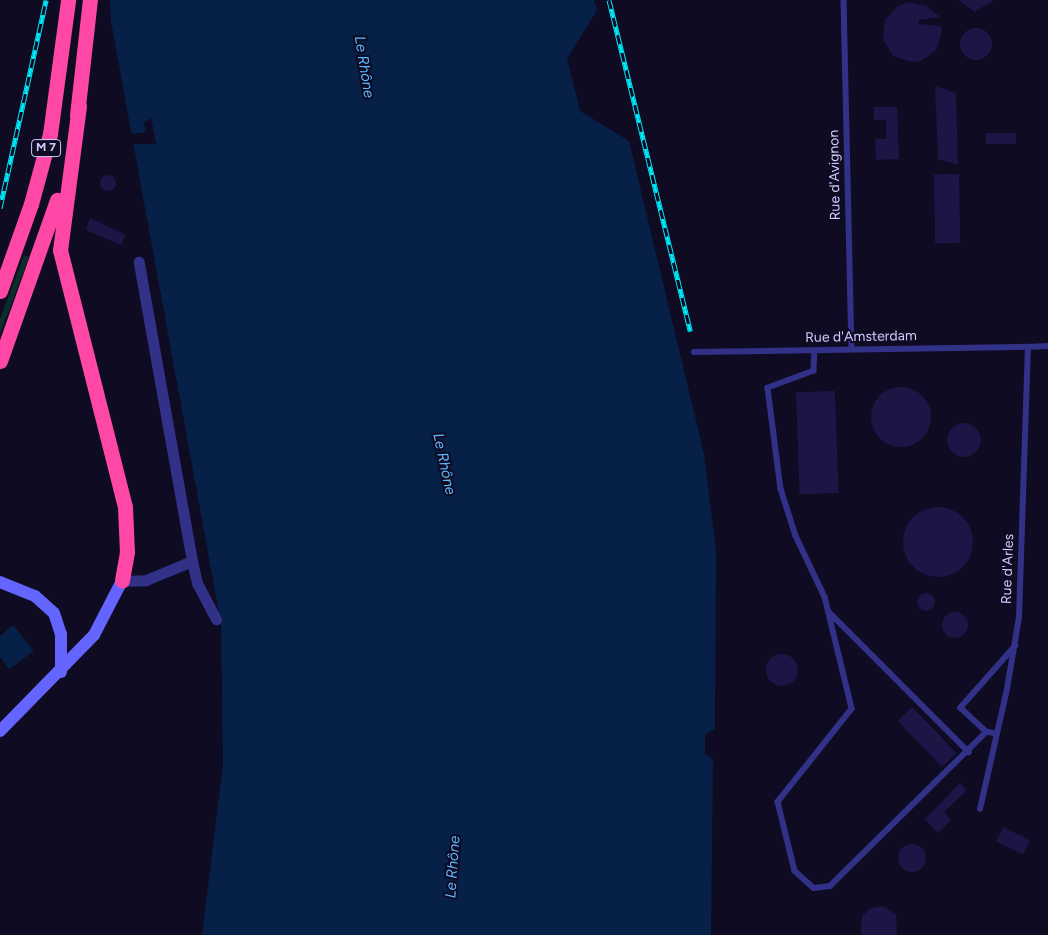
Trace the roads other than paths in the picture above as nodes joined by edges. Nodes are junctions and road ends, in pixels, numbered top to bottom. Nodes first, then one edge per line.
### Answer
1 (68, 0) edge
2 (90, 0) edge
3 (844, 0) edge
4 (78, 106) junction
5 (139, 262) dead end
6 (0, 290) edge
7 (1048, 346) edge
8 (1028, 347) junction
9 (852, 349) junction
10 (815, 350) junction
11 (694, 352) dead end
12 (0, 361) edge
13 (192, 561) junction
14 (122, 581) junction
15 (0, 582) edge
16 (829, 612) junction
17 (216, 619) dead end
18 (1015, 646) junction
19 (61, 672) junction
20 (0, 731) edge
21 (986, 732) junction
22 (997, 734) junction
23 (968, 752) junction
24 (980, 809) dead end

1 - 6 highway, M 7
2 - 4 highway, M 7
3 - 9 lane, Rue d'Avignon
4 - 12 highway, M 7
4 - 14 highway
5 - 13 street
7 - 8 lane
8 - 9 lane, Rue d'Amsterdam
8 - 18 lane, Rue d'Arles
9 - 10 lane, Rue d'Amsterdam
10 - 11 lane, Rue d'Amsterdam
10 - 16 lane
13 - 14 street
13 - 17 street
14 - 19 street
15 - 19 street
16 - 23 lane
16 - 23 lane
18 - 21 lane
18 - 22 lane, Rue d'Arles
19 - 20 street
21 - 22 lane
21 - 23 lane
22 - 24 lane, Rue d'Arles

